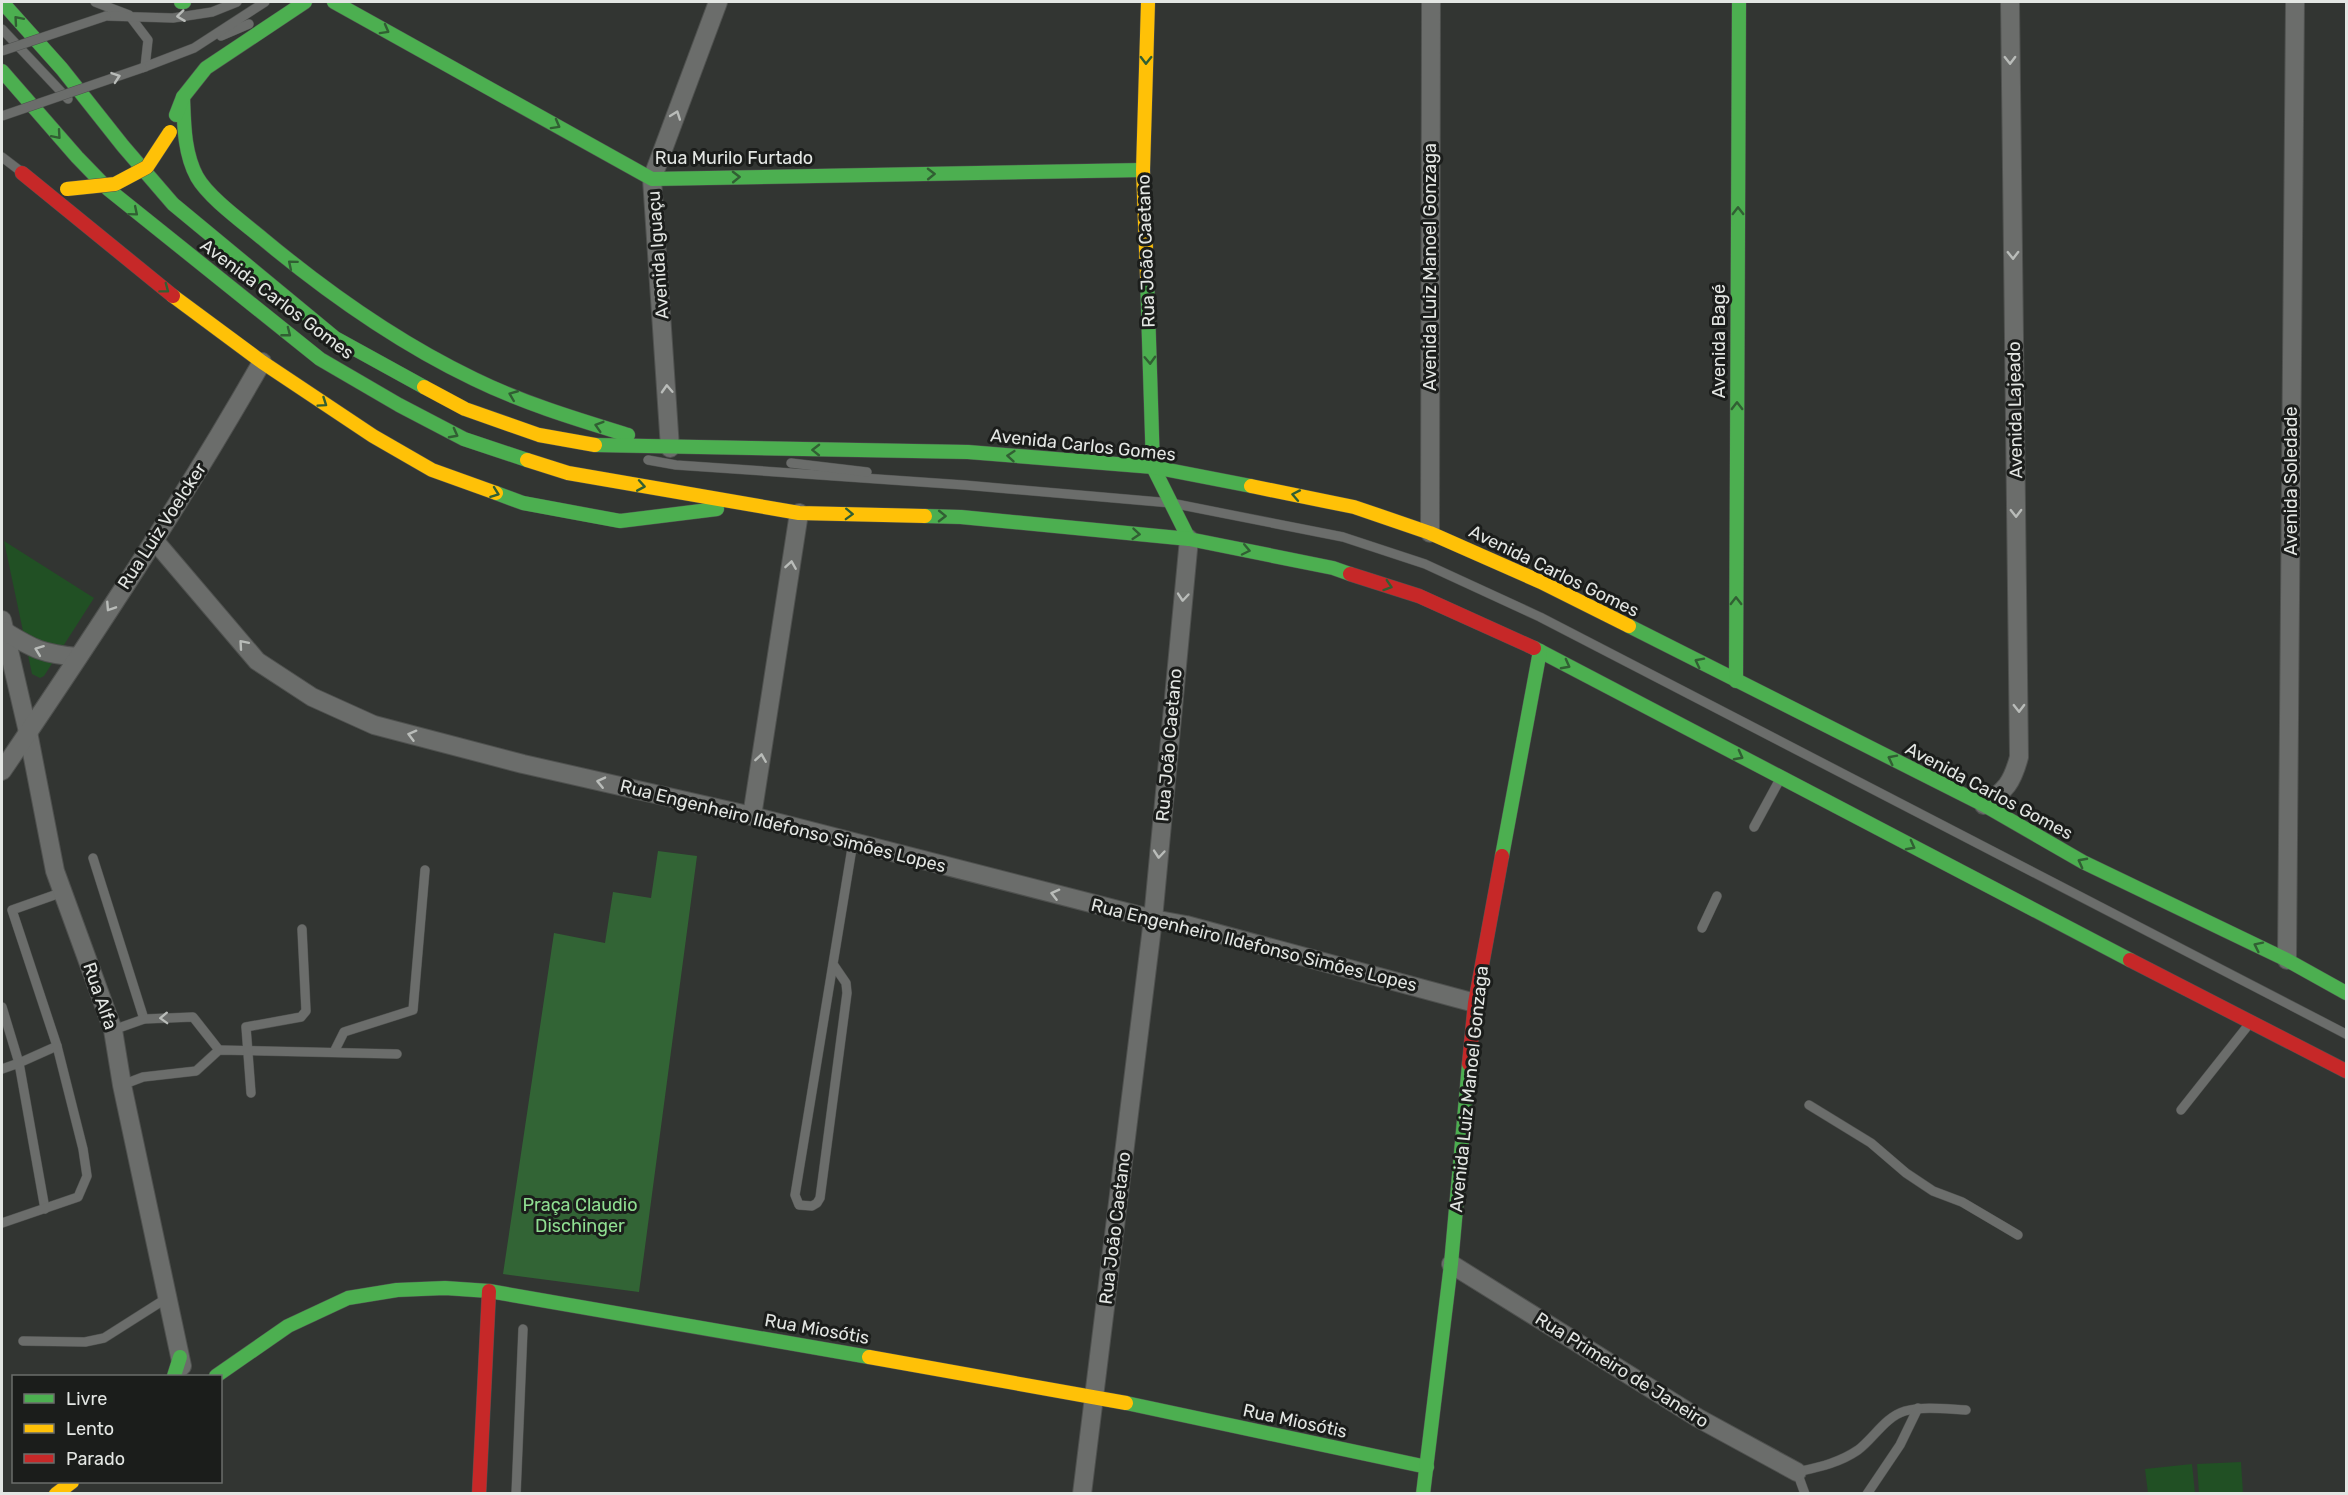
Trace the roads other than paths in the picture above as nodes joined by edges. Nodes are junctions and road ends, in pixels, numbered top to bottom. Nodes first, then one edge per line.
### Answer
1 (2, 2) edge
2 (95, 2) edge
3 (229, 2) edge
4 (237, 2) edge
5 (265, 2) edge
6 (298, 2) edge
7 (305, 2) edge
8 (334, 2) edge
9 (718, 2) edge
10 (1148, 2) edge
11 (1431, 2) edge
12 (1739, 2) edge
13 (2010, 2) edge
14 (2295, 2) edge
15 (212, 12) junction
16 (129, 15) junction
17 (267, 16) dead end
18 (256, 20) dead end
19 (2, 29) edge
20 (194, 48) junction
21 (2, 51) edge
22 (144, 68) junction
23 (6, 76) edge
24 (183, 97) junction
25 (71, 104) dead end
26 (2, 117) edge
27 (2, 158) edge
28 (2, 164) edge
29 (1143, 170) junction
30 (129, 171) dead end
31 (22, 173) junction
32 (652, 179) junction
33 (262, 362) junction
34 (670, 448) junction
35 (618, 455) dead end
36 (753, 458) dead end
37 (641, 459) dead end
38 (776, 461) dead end
39 (1153, 467) junction
40 (964, 485) junction
41 (1171, 503) junction
42 (749, 505) junction
43 (799, 513) junction
44 (1430, 532) junction
45 (1189, 538) junction
46 (154, 540) junction
47 (3, 625) edge
48 (1540, 651) junction
49 (78, 657) junction
50 (16, 680) junction
51 (1736, 681) junction
52 (57, 688) junction
53 (28, 732) junction
54 (2, 771) edge
55 (1781, 778) junction
56 (1984, 805) junction
57 (752, 816) junction
58 (1754, 826) dead end
59 (853, 842) junction
60 (93, 858) dead end
61 (425, 870) dead end
62 (63, 892) junction
63 (1717, 897) dead end
64 (12, 910) junction
65 (2, 914) edge
66 (1153, 919) junction
67 (1702, 928) dead end
68 (302, 929) dead end
69 (2287, 960) junction
70 (833, 964) junction
71 (2346, 993) edge
72 (1475, 1003) junction
73 (2, 1007) edge
74 (144, 1019) junction
75 (2249, 1023) junction
76 (113, 1030) junction
77 (2346, 1034) edge
78 (57, 1046) junction
79 (219, 1050) junction
80 (248, 1050) junction
81 (334, 1052) junction
82 (397, 1054) dead end
83 (19, 1063) junction
84 (2, 1069) edge
85 (2346, 1071) edge
86 (122, 1085) junction
87 (251, 1093) dead end
88 (1809, 1105) dead end
89 (2181, 1110) dead end
90 (45, 1209) junction
91 (2, 1223) edge
92 (2018, 1235) dead end
93 (1451, 1264) junction
94 (489, 1291) junction
95 (167, 1298) junction
96 (523, 1329) dead end
97 (23, 1341) dead end
98 (180, 1357) junction
99 (175, 1375) edge
100 (183, 1375) edge
101 (219, 1375) edge
102 (1093, 1396) junction
103 (1918, 1408) junction
104 (1966, 1410) dead end
105 (1427, 1467) junction
106 (1797, 1472) junction
107 (71, 1483) edge
108 (56, 1494) edge
109 (479, 1494) edge
110 (516, 1494) edge
111 (1082, 1494) edge
112 (1423, 1494) edge
113 (1805, 1494) edge
114 (1867, 1494) edge

34 -> 1 main road, Avenida Carlos Gomes
2 - 16 lane
3 - 15 lane
4 - 15 lane
5 - 20 lane
6 - 17 lane
7 - 24 main road
8 -> 32 main road, Rua Murilo Furtado
32 -> 9 street, Avenida Iguaçu
10 -> 29 main road, Rua João Caetano
11 - 44 street, Avenida Luiz Manoel Gonzaga
51 -> 12 main road, Avenida Bagé
13 -> 56 street, Avenida Lajeado
14 - 69 street, Avenida Soledade
15 -> 16 lane
16 - 21 lane, bridge
16 - 22 lane
18 - 20 lane
19 - 25 lane
20 - 22 lane
26 -> 22 lane, bridge
23 -> 42 main road, Avenida Carlos Gomes
24 - 31 main road, bridge
34 -> 24 main road, Avenida Carlos Gomes
27 - 31 lane
28 - 31 main road
32 -> 29 main road, Rua Murilo Furtado
29 -> 39 main road, Rua João Caetano
30 - 35 lane
31 -> 33 main road, Avenida Carlos Gomes
34 -> 32 street, Avenida Iguaçu
33 -> 42 main road, Avenida Carlos Gomes
33 - 46 street, Rua Luiz Voelcker
34 - 36 lane
39 -> 34 main road, Avenida Carlos Gomes
37 - 40 lane
38 - 40 lane
39 - 41 main road, Rua João Caetano
44 -> 39 main road, Avenida Carlos Gomes
40 - 41 lane
41 - 45 main road, Rua João Caetano
41 - 77 lane
42 - 43 main road, Avenida Carlos Gomes
43 -> 45 main road, Avenida Carlos Gomes
57 -> 43 street
51 -> 44 main road, Avenida Carlos Gomes
45 -> 48 main road, Avenida Carlos Gomes
45 -> 66 street, Rua João Caetano
46 -> 49 street, Rua Luiz Voelcker
57 -> 46 street, Rua Engenheiro Ildefonso Simões Lopes
49 -> 47 street
47 - 50 street, Rua Alfa
48 -> 55 main road, Avenida Carlos Gomes
48 - 72 main road, Avenida Luiz Manoel Gonzaga
49 - 52 street, Rua Luiz Voelcker
50 - 52 street
50 - 53 street, Rua Alfa
56 -> 51 main road, Avenida Carlos Gomes
52 - 53 street, Rua Luiz Voelcker
53 - 54 street, Rua Luiz Voelcker
53 - 62 street, Rua Alfa
55 - 58 lane
55 -> 75 main road, Avenida Carlos Gomes
69 -> 56 main road, Avenida Carlos Gomes
57 - 59 street, Rua Engenheiro Ildefonso Simões Lopes
66 -> 59 street, Rua Engenheiro Ildefonso Simões Lopes
59 - 70 lane
60 - 74 lane
61 - 81 lane
62 - 64 lane
62 - 76 street, Rua Alfa
63 - 67 lane
64 - 65 lane
64 - 78 lane
66 - 72 street, Rua Engenheiro Ildefonso Simões Lopes
66 - 102 street, Rua João Caetano
68 - 80 lane
69 - 71 main road, Avenida Carlos Gomes
70 - 70 lane
72 - 93 main road, Avenida Luiz Manoel Gonzaga
73 - 83 lane
74 - 76 lane
79 -> 74 lane
75 - 85 main road, Avenida Carlos Gomes
75 - 89 lane
76 - 86 street, Rua Alfa
78 - 83 lane
78 - 90 lane
79 - 80 lane
79 - 86 lane
80 - 81 lane
80 - 87 lane
81 - 82 lane
83 - 84 lane
83 - 90 lane
86 - 95 street, Rua Alfa
88 - 92 lane
90 - 91 lane
93 - 105 main road, Avenida Luiz Manoel Gonzaga
93 - 106 street, Rua Primeiro de Janeiro
94 - 101 main road, Rua Miosótis
94 - 102 main road, Rua Miosótis
94 - 109 main road
95 - 97 lane
95 - 98 street, Rua Alfa
96 - 110 lane
98 - 99 main road
98 - 100 street, Rua Alfa
102 - 105 main road, Rua Miosótis
102 - 111 street, Rua João Caetano
103 - 104 lane
103 - 106 lane
103 - 114 lane
105 - 112 main road, Avenida Luiz Manoel Gonzaga
106 - 113 lane
107 - 108 main road

